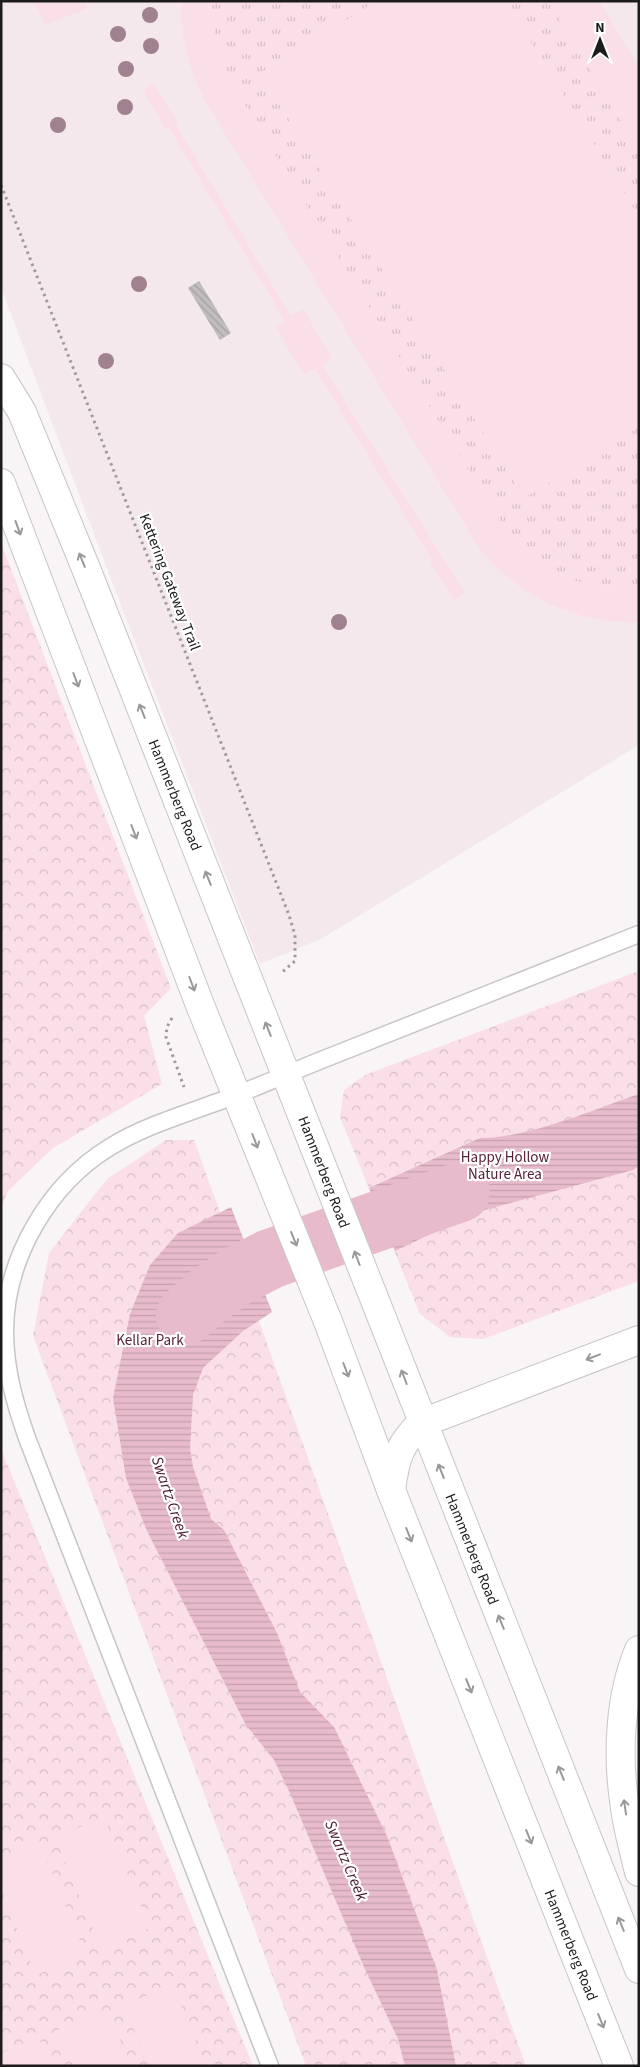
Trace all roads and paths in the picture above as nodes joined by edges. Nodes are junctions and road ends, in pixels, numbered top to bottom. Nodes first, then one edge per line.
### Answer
1 (1, 185) edge
2 (1, 378) edge
3 (1, 483) edge
4 (639, 934) edge
5 (277, 975) dead end
6 (176, 1015) dead end
7 (286, 1075) junction
8 (238, 1095) junction
9 (193, 1112) junction
10 (639, 1340) edge
11 (422, 1422) junction
12 (391, 1490) junction
13 (639, 1650) edge
14 (639, 1872) edge
15 (639, 1969) edge
16 (270, 2066) edge
17 (619, 2066) edge

1 - 5 path, Kettering Gateway Trail
7 -> 2 main road, Hammerberg Road
3 -> 8 main road, Hammerberg Road
4 - 7 lane
6 - 9 path
7 - 8 lane
11 -> 7 main road, Hammerberg Road
8 - 9 lane
8 -> 12 main road, Hammerberg Road
9 - 16 lane
10 -> 11 main road
11 - 12 main road
15 -> 11 main road, Hammerberg Road
12 -> 17 main road, Hammerberg Road
14 -> 13 main road

